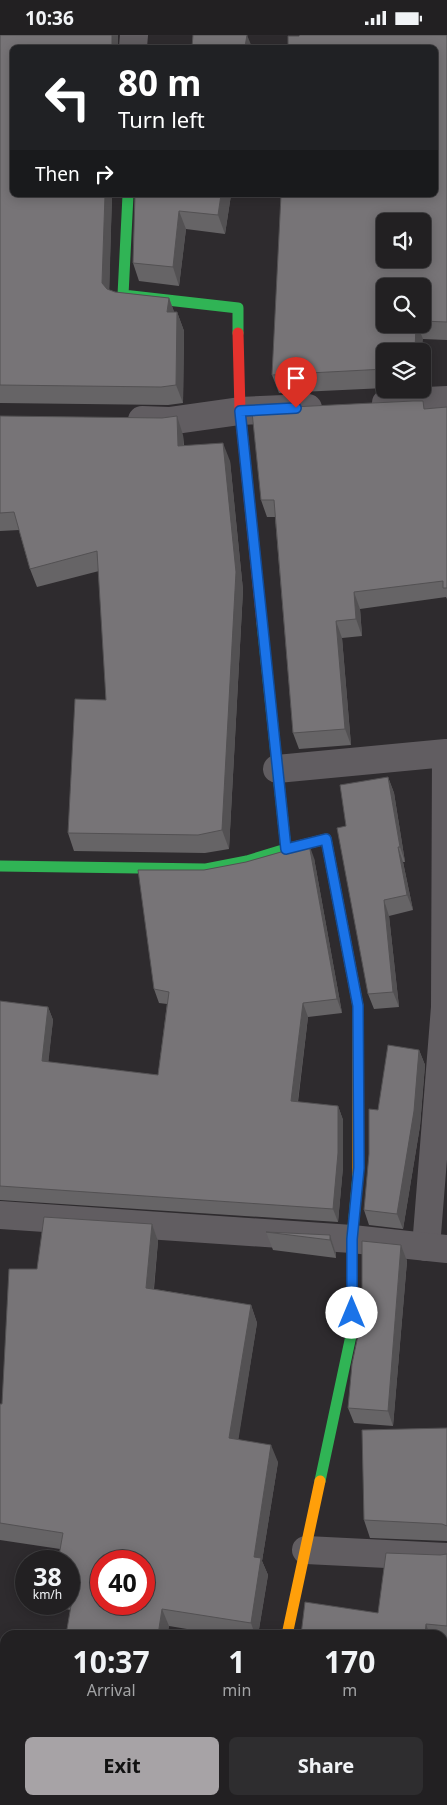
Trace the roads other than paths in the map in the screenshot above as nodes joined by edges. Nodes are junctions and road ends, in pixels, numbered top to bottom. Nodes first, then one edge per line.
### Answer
1 (128, 197) edge
2 (447, 400) edge
3 (358, 405) edge
4 (329, 407) edge
5 (240, 411) junction
6 (119, 420) edge
7 (277, 769) junction
8 (286, 849) junction
9 (0, 866) edge
10 (0, 1215) edge
11 (352, 1239) junction
12 (437, 1248) edge
13 (306, 1550) junction
14 (447, 1557) edge
15 (288, 1630) edge

1 - 5 street
2 - 3 street
4 - 5 street
5 - 6 street
5 - 7 street
7 - 8 street
7 - 12 street
8 - 9 street
8 - 11 street
10 - 11 street
11 - 12 street
11 - 13 street
13 - 14 street
13 - 15 street

